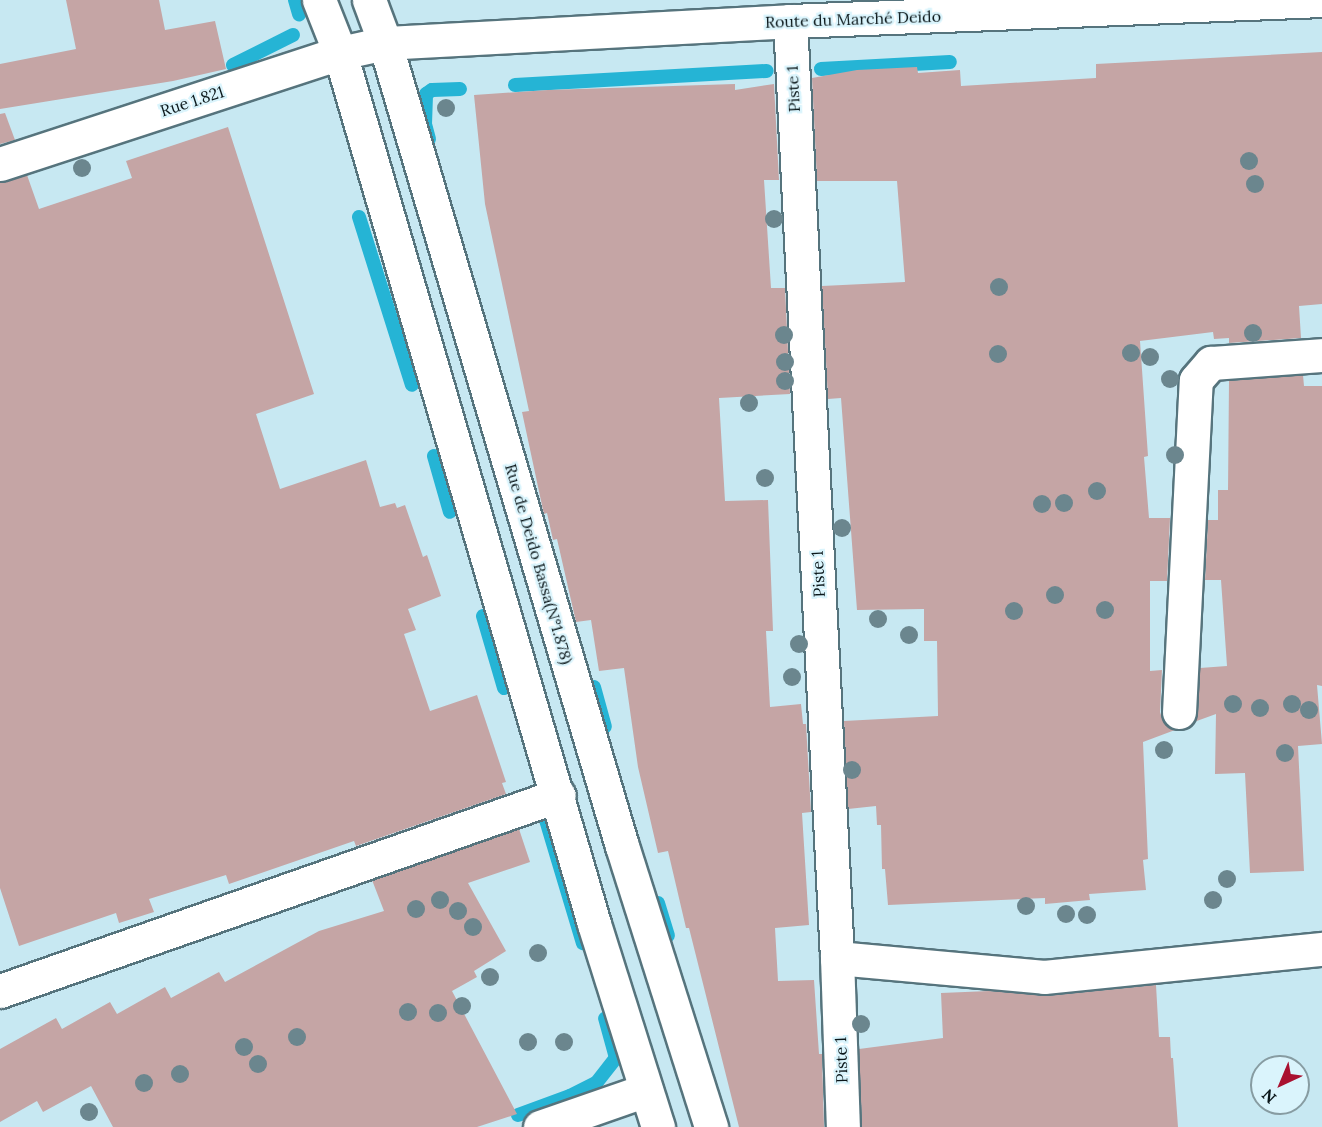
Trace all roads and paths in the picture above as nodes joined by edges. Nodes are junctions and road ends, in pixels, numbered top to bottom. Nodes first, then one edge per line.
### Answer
1 (319, 0) edge
2 (369, 0) edge
3 (1322, 0) edge
4 (790, 21) junction
5 (385, 42) junction
6 (340, 53) junction
7 (0, 164) edge
8 (1322, 355) edge
9 (1179, 712) dead end
10 (559, 795) junction
11 (1322, 950) edge
12 (837, 958) junction
13 (1, 989) edge
14 (646, 1090) junction
15 (540, 1127) edge
16 (658, 1127) edge
17 (711, 1127) edge
18 (843, 1127) edge

1 - 6 street
2 - 5 street, Rue de Deido Bassa(N°1.878)
3 - 4 street, Route du Marché Deido
4 - 5 street, Route du Marché Deido
4 - 12 street, Piste 1
5 - 6 street, Rue 1.821
5 - 17 street, Rue de Deido Bassa(N°1.878)
6 - 7 street, Rue 1.821
6 - 10 street
8 - 9 street
10 - 13 street
10 - 14 street
11 - 12 street
12 - 18 street, Piste 1
14 - 15 street
14 - 16 street

